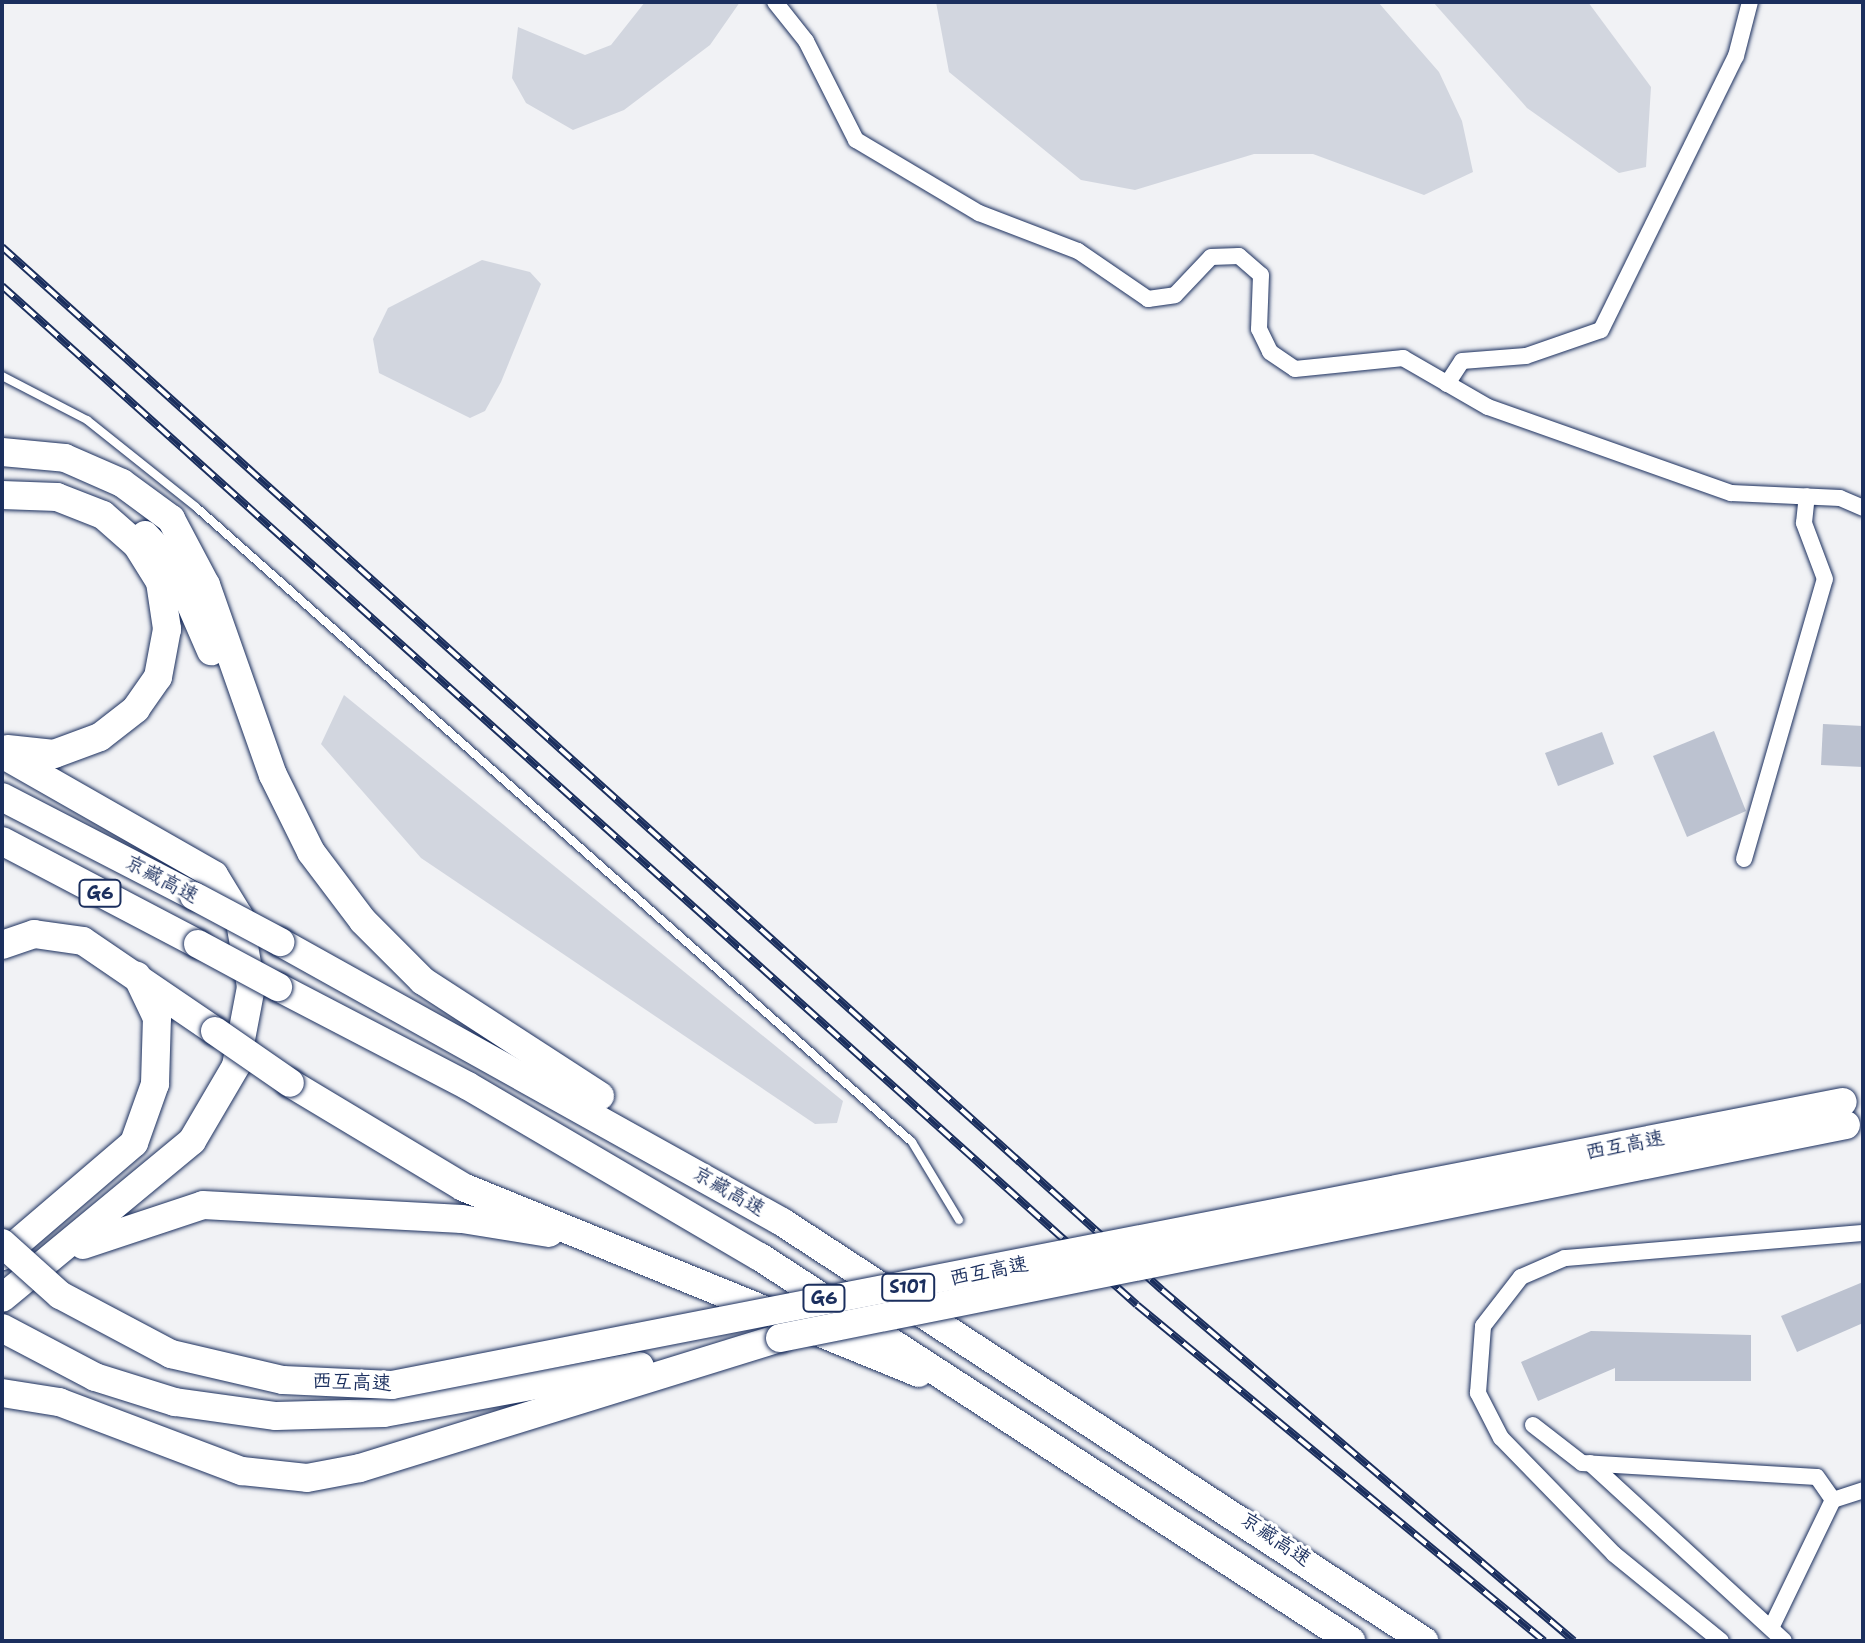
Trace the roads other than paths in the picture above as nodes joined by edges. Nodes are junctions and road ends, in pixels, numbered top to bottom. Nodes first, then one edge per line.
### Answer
1 (775, 2) edge
2 (1750, 2) edge
3 (2, 376) edge
4 (1447, 384) junction
5 (2, 452) edge
6 (2, 479) edge
7 (2, 495) edge
8 (1807, 496) junction
9 (1863, 508) edge
10 (256, 727) junction
11 (2, 747) edge
12 (2, 754) edge
13 (2, 797) edge
14 (2, 841) edge
15 (1744, 859) dead end
16 (2, 945) edge
17 (137, 976) junction
18 (1854, 1111) edge
19 (959, 1220) dead end
20 (782, 1222) junction
21 (1863, 1233) edge
22 (579, 1236) junction
23 (2, 1243) edge
24 (2, 1256) edge
25 (4, 1296) edge
26 (2, 1328) edge
27 (780, 1338) junction
28 (2, 1393) edge
29 (983, 1399) junction
30 (1533, 1425) dead end
31 (1590, 1463) junction
32 (1863, 1490) edge
33 (1833, 1500) junction
34 (1771, 1628) junction
35 (1351, 1641) edge
36 (1424, 1641) edge
37 (1721, 1641) edge
38 (1784, 1641) edge

1 - 4 street
2 - 4 street
3 - 19 lane
4 - 8 street
5 - 10 highway
6 - 10 highway
7 - 11 highway
8 - 9 street
8 - 15 street
10 - 20 highway
12 - 25 highway
13 - 20 highway, 京藏高速 / G6, bridge
14 - 29 highway, 京藏高速 / G6, bridge
16 - 17 highway
17 - 22 highway, bridge
17 - 24 highway
18 - 23 highway, 西互高速 / S101, bridge
18 - 27 highway, 西互高速 / S101, bridge
20 - 36 highway, 京藏高速 / G6
21 - 37 street
22 - 25 highway
22 - 29 highway
26 - 27 highway, S101
27 - 28 highway
29 - 35 highway, 京藏高速 / G6
30 - 31 street
31 - 33 street
31 - 34 street
32 - 33 street
33 - 34 street
34 - 38 street

